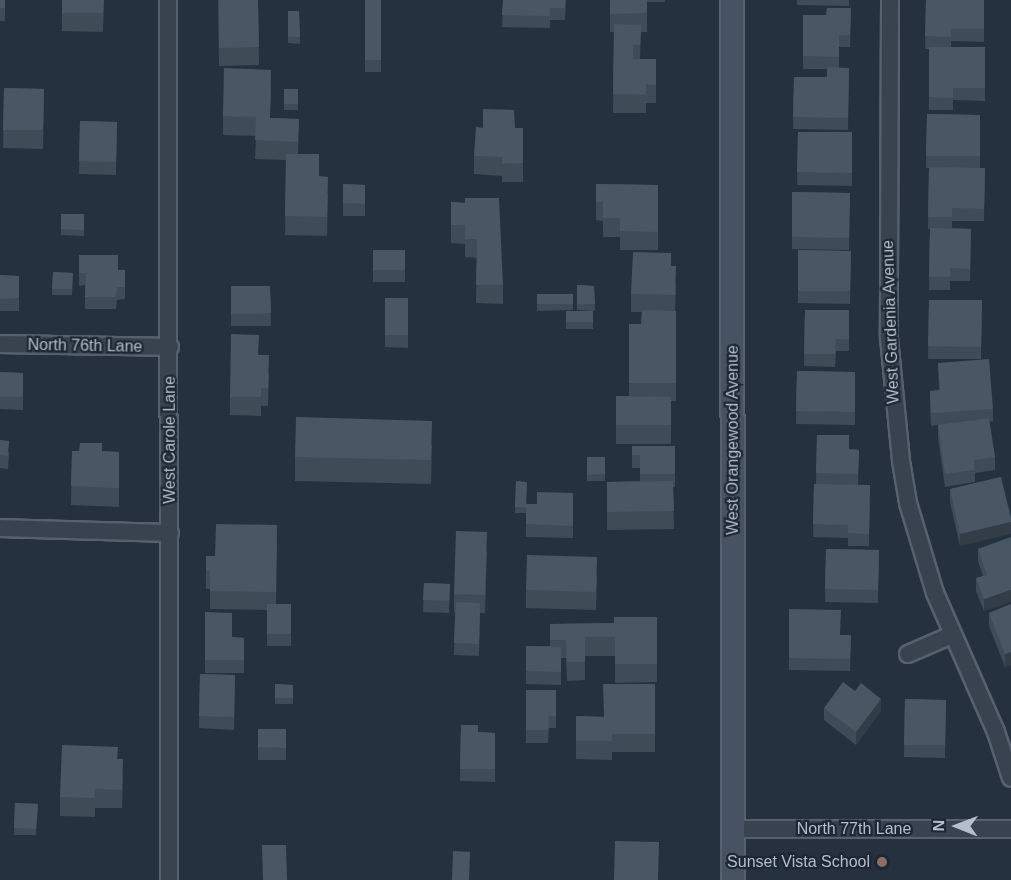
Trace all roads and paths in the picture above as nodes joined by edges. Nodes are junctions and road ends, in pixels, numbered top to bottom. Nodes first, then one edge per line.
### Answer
1 (168, 0) edge
2 (732, 0) edge
3 (890, 0) edge
4 (0, 344) edge
5 (170, 347) junction
6 (0, 528) edge
7 (170, 532) junction
8 (952, 635) junction
9 (908, 654) dead end
10 (1011, 778) edge
11 (734, 829) junction
12 (1011, 829) edge
13 (169, 880) edge
14 (733, 880) edge

1 - 5 street, West Carole Lane
2 - 11 street, West Orangewood Avenue
3 - 8 street, West Gardenia Avenue
4 - 5 street, North 76th Lane
5 - 7 street, West Carole Lane
6 - 7 street
7 - 13 street, West Carole Lane
8 - 9 street
8 - 10 street, West Gardenia Avenue
11 - 12 street, North 77th Lane
11 - 14 street, West Orangewood Avenue

